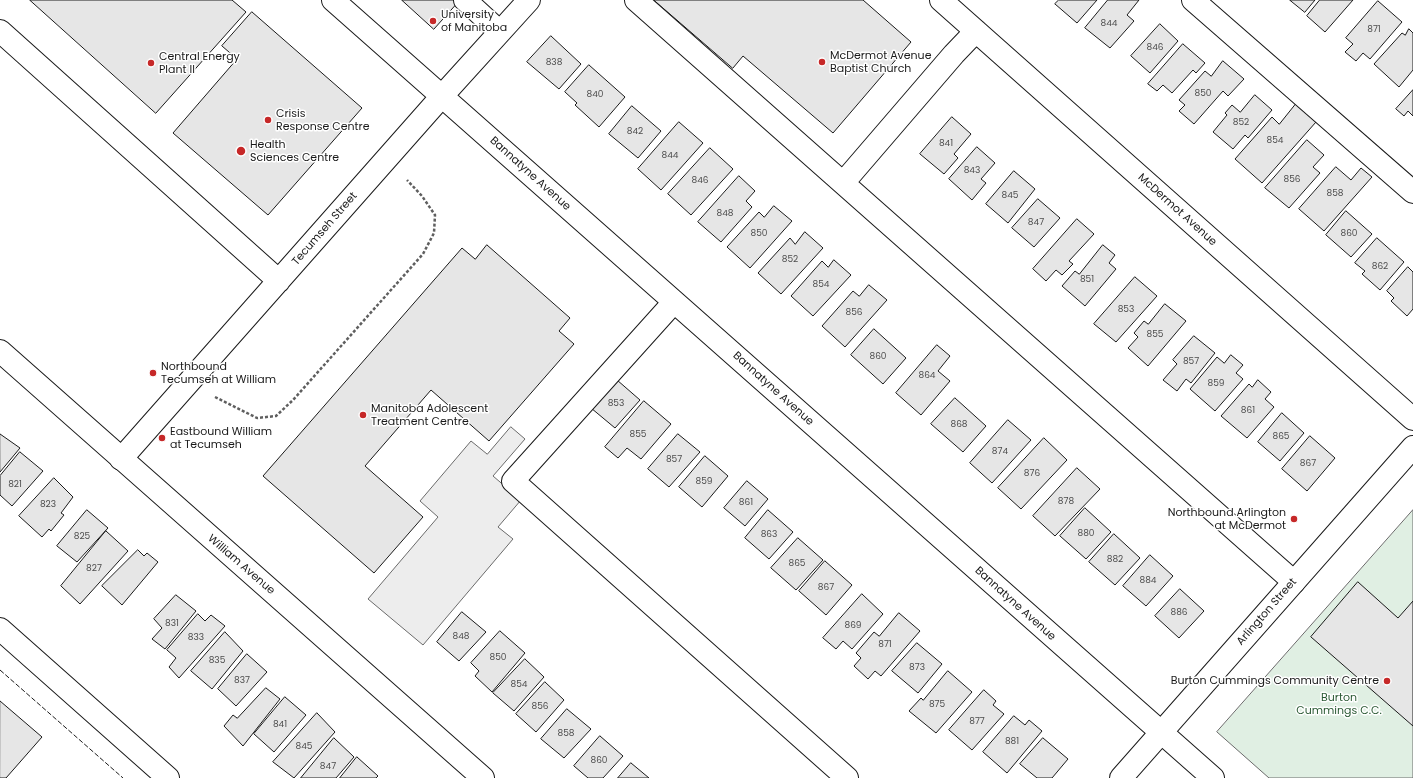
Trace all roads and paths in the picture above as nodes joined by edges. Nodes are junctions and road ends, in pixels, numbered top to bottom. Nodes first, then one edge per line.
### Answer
1 (333, 0) edge
2 (464, 0) edge
3 (529, 0) edge
4 (636, 0) edge
5 (941, 0) edge
6 (1193, 0) edge
7 (0, 31) edge
8 (976, 31) junction
9 (500, 32) junction
10 (442, 96) junction
11 (406, 180) dead end
12 (843, 183) junction
13 (1413, 192) edge
14 (279, 280) junction
15 (674, 302) junction
16 (0, 351) edge
17 (215, 397) dead end
18 (1413, 419) edge
19 (1413, 447) edge
20 (121, 459) junction
21 (1294, 582) junction
22 (0, 629) edge
23 (1161, 732) junction
24 (168, 778) edge
25 (483, 778) edge
26 (846, 778) edge
27 (1121, 778) edge
28 (1213, 778) edge

1 - 10 street, Bannatyne Avenue
2 - 9 street
3 - 9 street, Tecumseh Street
4 - 12 street
5 - 8 street, McDermot Avenue
6 - 13 street
7 - 14 street
8 - 12 street
8 - 18 street, McDermot Avenue
9 - 10 street, Tecumseh Street
10 - 14 street, Tecumseh Street
10 - 15 street, Bannatyne Avenue
11 - 17 path
12 - 21 street
14 - 20 street, Tecumseh Street
15 - 23 street, Bannatyne Avenue
15 - 26 street
16 - 20 street, William Avenue
19 - 21 street, Arlington Street
20 - 25 street, William Avenue
21 - 23 street, Arlington Street
22 - 24 street
23 - 27 street, Arlington Street
23 - 28 street, Bannatyne Avenue

